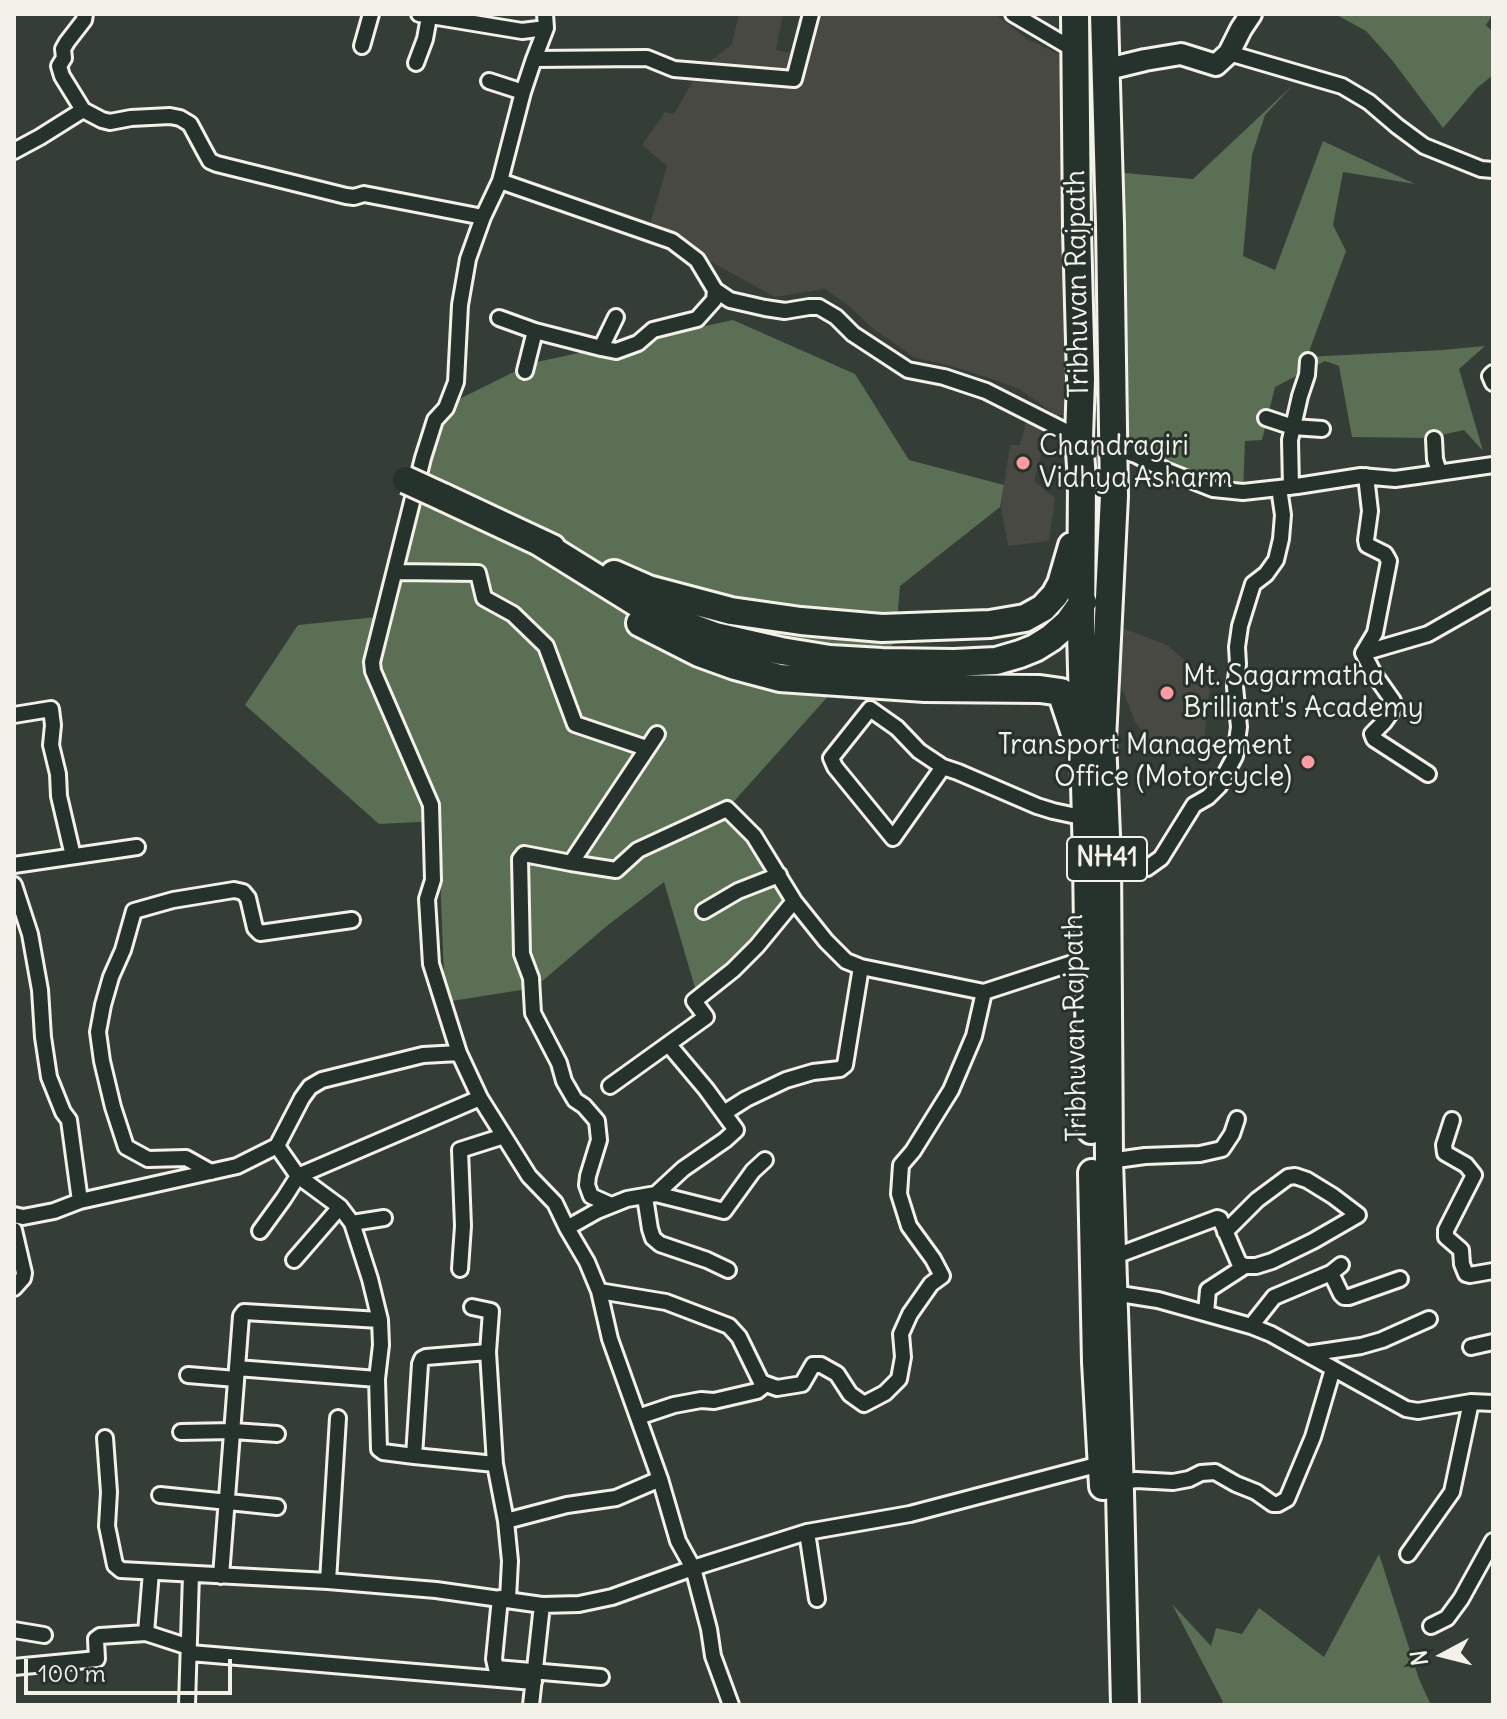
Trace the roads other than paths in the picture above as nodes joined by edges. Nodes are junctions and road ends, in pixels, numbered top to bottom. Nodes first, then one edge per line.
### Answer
1 (85, 14) edge
2 (371, 14) edge
3 (811, 14) edge
4 (1013, 14) edge
5 (1075, 14) edge
6 (1088, 14) edge
7 (1104, 14) edge
8 (1251, 14) edge
9 (424, 15) edge
10 (545, 21) edge
11 (362, 46) dead end
12 (1076, 51) junction
13 (1229, 53) junction
14 (534, 59) junction
15 (416, 63) dead end
16 (1104, 70) junction
17 (489, 81) dead end
18 (523, 92) junction
19 (83, 110) junction
20 (14, 151) edge
21 (1493, 170) edge
22 (500, 181) junction
23 (483, 217) junction
24 (715, 290) junction
25 (616, 317) dead end
26 (499, 318) dead end
27 (535, 331) junction
28 (601, 348) junction
29 (1308, 361) dead end
30 (525, 371) dead end
31 (1493, 373) edge
32 (1493, 383) edge
33 (1266, 418) dead end
34 (1293, 427) junction
35 (1322, 429) dead end
36 (1079, 438) junction
37 (1434, 439) dead end
38 (1114, 448) junction
39 (1493, 465) edge
40 (1439, 472) junction
41 (1366, 476) junction
42 (406, 480) dead end
43 (1285, 487) junction
44 (1081, 510) junction
45 (539, 542) junction
46 (395, 572) junction
47 (1493, 597) edge
48 (1363, 653) junction
49 (14, 715) edge
50 (657, 734) dead end
51 (646, 748) junction
52 (943, 767) junction
53 (1428, 774) dead end
54 (1085, 785) junction
55 (1086, 818) junction
56 (137, 847) dead end
57 (73, 856) junction
58 (1107, 859) junction
59 (571, 863) junction
60 (14, 865) edge
61 (779, 875) junction
62 (14, 885) edge
63 (794, 901) junction
64 (704, 911) dead end
65 (352, 920) dead end
66 (1097, 957) junction
67 (861, 967) junction
68 (984, 992) junction
69 (669, 1045) junction
70 (459, 1053) junction
71 (610, 1086) dead end
72 (480, 1098) junction
73 (724, 1113) junction
74 (1237, 1119) dead end
75 (1452, 1120) dead end
76 (504, 1136) junction
77 (277, 1146) junction
78 (765, 1160) dead end
79 (1109, 1161) junction
80 (211, 1172) junction
81 (298, 1176) junction
82 (650, 1195) junction
83 (80, 1201) junction
84 (611, 1205) junction
85 (340, 1207) junction
86 (14, 1215) edge
87 (384, 1218) dead end
88 (352, 1223) junction
89 (567, 1228) junction
90 (14, 1230) edge
91 (260, 1231) dead end
92 (1225, 1232) junction
93 (1113, 1257) junction
94 (294, 1260) dead end
95 (1245, 1266) junction
96 (460, 1269) dead end
97 (728, 1270) dead end
98 (1493, 1271) edge
99 (1400, 1279) dead end
100 (14, 1288) edge
101 (599, 1291) junction
102 (1104, 1292) junction
103 (472, 1307) dead end
104 (1206, 1313) junction
105 (1429, 1319) dead end
106 (380, 1320) junction
107 (1251, 1326) junction
108 (1493, 1342) edge
109 (1471, 1347) dead end
110 (488, 1352) junction
111 (1307, 1354) junction
112 (1333, 1369) junction
113 (237, 1373) junction
114 (188, 1375) dead end
115 (377, 1379) junction
116 (766, 1384) junction
117 (1471, 1402) junction
118 (1493, 1403) edge
119 (638, 1417) junction
120 (338, 1418) dead end
121 (233, 1431) junction
122 (181, 1432) dead end
123 (277, 1434) dead end
124 (105, 1438) dead end
125 (414, 1456) junction
126 (495, 1464) junction
127 (1111, 1473) junction
128 (660, 1479) junction
129 (160, 1495) dead end
130 (227, 1501) junction
131 (277, 1507) dead end
132 (506, 1521) junction
133 (807, 1532) junction
134 (1493, 1541) edge
135 (1408, 1554) dead end
136 (693, 1568) junction
137 (151, 1572) junction
138 (191, 1574) junction
139 (221, 1576) junction
140 (328, 1581) junction
141 (504, 1599) junction
142 (817, 1599) dead end
143 (542, 1605) junction
144 (1431, 1626) dead end
145 (14, 1630) edge
146 (146, 1633) junction
147 (44, 1635) dead end
148 (189, 1650) junction
149 (14, 1667) edge
150 (534, 1677) junction
151 (601, 1677) dead end
152 (187, 1705) edge
153 (531, 1705) edge
154 (731, 1705) edge
155 (1111, 1705) edge
156 (1125, 1705) edge

1 - 19 street
2 - 11 street
3 - 14 street
4 - 12 street
5 - 12 highway, Tribhuvan Rajpath / NH41
6 - 45 highway
7 - 16 highway, Tribhuvan Rajpath / NH41
8 - 13 street
9 - 10 street
9 - 15 street
10 - 14 street
12 - 36 highway, Tribhuvan Rajpath / NH41
13 - 16 street
13 - 21 street
14 - 18 street
16 - 38 highway, Tribhuvan Rajpath / NH41
17 - 18 street
18 - 22 street
19 - 20 street
19 - 23 street
22 - 23 street
22 - 24 street
23 - 46 street
24 - 28 street
24 - 36 street
25 - 28 street
26 - 27 street
27 - 28 street
27 - 30 street
29 - 34 street
31 - 32 street
33 - 34 street
34 - 35 street
34 - 43 street
36 - 44 highway, Tribhuvan Rajpath / NH41
37 - 40 street
38 - 43 street
38 - 58 highway, Tribhuvan Rajpath / NH41
39 - 40 street
40 - 41 street
41 - 43 street
41 - 48 street
42 - 45 highway, bridge
43 - 58 street
44 - 45 highway
44 - 54 highway, Tribhuvan Rajpath / NH41
45 - 54 highway
46 - 51 street
46 - 70 street
47 - 48 street
48 - 53 street
49 - 57 street
50 - 51 street
51 - 59 street
52 - 52 street
52 - 55 street
54 - 55 highway, Tribhuvan Rajpath / NH41
55 - 66 highway, Tribhuvan Rajpath / NH41
56 - 57 street
57 - 60 street
58 - 66 highway, Tribhuvan Rajpath / NH41
59 - 61 street
59 - 84 street
61 - 63 street
61 - 64 street
62 - 83 street
63 - 67 street
63 - 69 street
65 - 80 street
66 - 68 street
66 - 79 highway, Tribhuvan Rajpath / NH41
66 - 102 highway, Tribhuvan Rajpath / NH41
67 - 68 street
67 - 73 street
68 - 116 street
69 - 71 street
69 - 73 street
70 - 72 street
70 - 77 street
72 - 76 street
72 - 81 street
73 - 82 street
74 - 79 street
75 - 98 street
76 - 89 street
76 - 96 street
77 - 80 street
77 - 81 street
78 - 82 street
79 - 93 highway, Tribhuvan Rajpath / NH41
80 - 83 street
81 - 85 street
81 - 91 street
82 - 84 street
82 - 97 street
83 - 86 street
84 - 89 street
85 - 88 street
85 - 94 street
87 - 88 street
88 - 106 street
89 - 101 street
90 - 100 street
92 - 93 street
92 - 95 street
92 - 95 street
93 - 102 highway, Tribhuvan Rajpath / NH41
95 - 104 street
99 - 107 street
101 - 116 street
101 - 119 street
102 - 104 street
102 - 127 highway, Tribhuvan Rajpath / NH41
103 - 110 street
104 - 107 street
105 - 111 street
106 - 113 street
106 - 115 street
107 - 111 street
108 - 109 street
110 - 125 street
110 - 126 street
111 - 112 street
112 - 117 street
112 - 127 street
113 - 114 street
113 - 115 street
113 - 121 street
115 - 125 street
116 - 119 street
117 - 118 street
117 - 135 street
119 - 128 street
120 - 140 street
121 - 122 street
121 - 123 street
121 - 130 street
124 - 137 street
125 - 126 street
126 - 132 street
127 - 133 street
127 - 155 highway, Tribhuvan Rajpath / NH41
127 - 156 highway, Tribhuvan Rajpath / NH41
128 - 132 street
128 - 136 street
129 - 130 street
130 - 131 street
130 - 139 street
132 - 141 street
133 - 136 street
133 - 142 street
134 - 144 street
136 - 143 street
136 - 154 street
137 - 138 street
137 - 146 street
138 - 139 street
138 - 148 street
139 - 140 street
140 - 141 street
141 - 143 street
141 - 150 street
143 - 150 street
145 - 147 street
146 - 148 street
146 - 149 street
148 - 150 street
148 - 152 street
150 - 151 street
150 - 153 street

